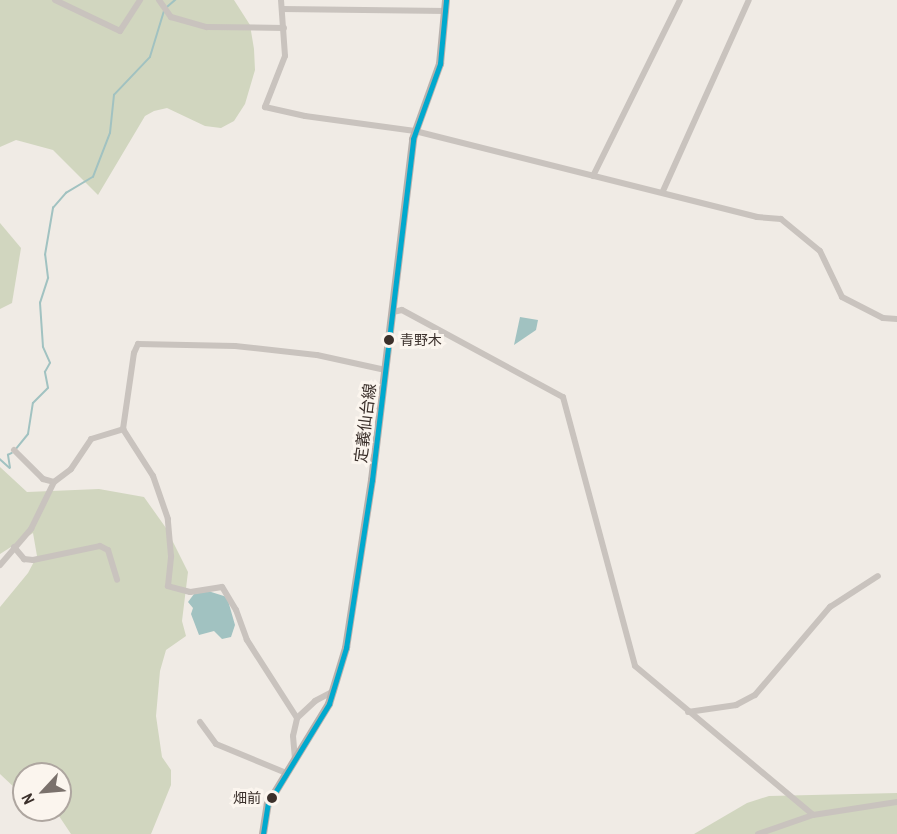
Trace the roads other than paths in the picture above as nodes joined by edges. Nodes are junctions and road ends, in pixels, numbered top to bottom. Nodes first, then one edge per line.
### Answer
1 (55, 0) edge
2 (140, 0) edge
3 (159, 0) edge
4 (281, 0) edge
5 (446, 0) edge
6 (680, 0) edge
7 (749, 0) edge
8 (282, 9) junction
9 (446, 11) junction
10 (284, 28) junction
11 (415, 131) junction
12 (593, 176) junction
13 (663, 191) junction
14 (393, 312) junction
15 (897, 319) edge
16 (385, 370) junction
17 (123, 429) junction
18 (14, 450) dead end
19 (54, 482) junction
20 (14, 547) junction
21 (0, 565) edge
22 (878, 576) dead end
23 (117, 580) dead end
24 (334, 691) junction
25 (688, 712) junction
26 (297, 718) junction
27 (200, 722) dead end
28 (295, 759) junction
29 (286, 773) junction
30 (897, 802) edge
31 (813, 815) junction
32 (263, 834) edge
33 (758, 834) edge

1 - 2 street
3 - 10 street
4 - 8 street
5 - 9 main road, 定義仙台線
6 - 12 street
7 - 13 street
8 - 9 street
8 - 10 street
9 - 11 main road, 定義仙台線
10 - 11 street
11 - 12 street
11 - 14 main road, 定義仙台線
12 - 13 street
13 - 15 street
14 - 16 main road, 定義仙台線
14 - 25 street
16 - 17 street
16 - 24 main road, 定義仙台線
17 - 19 street
17 - 26 street
18 - 19 street
19 - 20 street
20 - 21 street
20 - 23 street
22 - 25 street
24 - 26 street
24 - 28 main road, 定義仙台線
25 - 31 street
26 - 28 street
27 - 29 street
28 - 29 main road, 定義仙台線
29 - 32 main road, 定義仙台線
30 - 31 street
31 - 33 street

